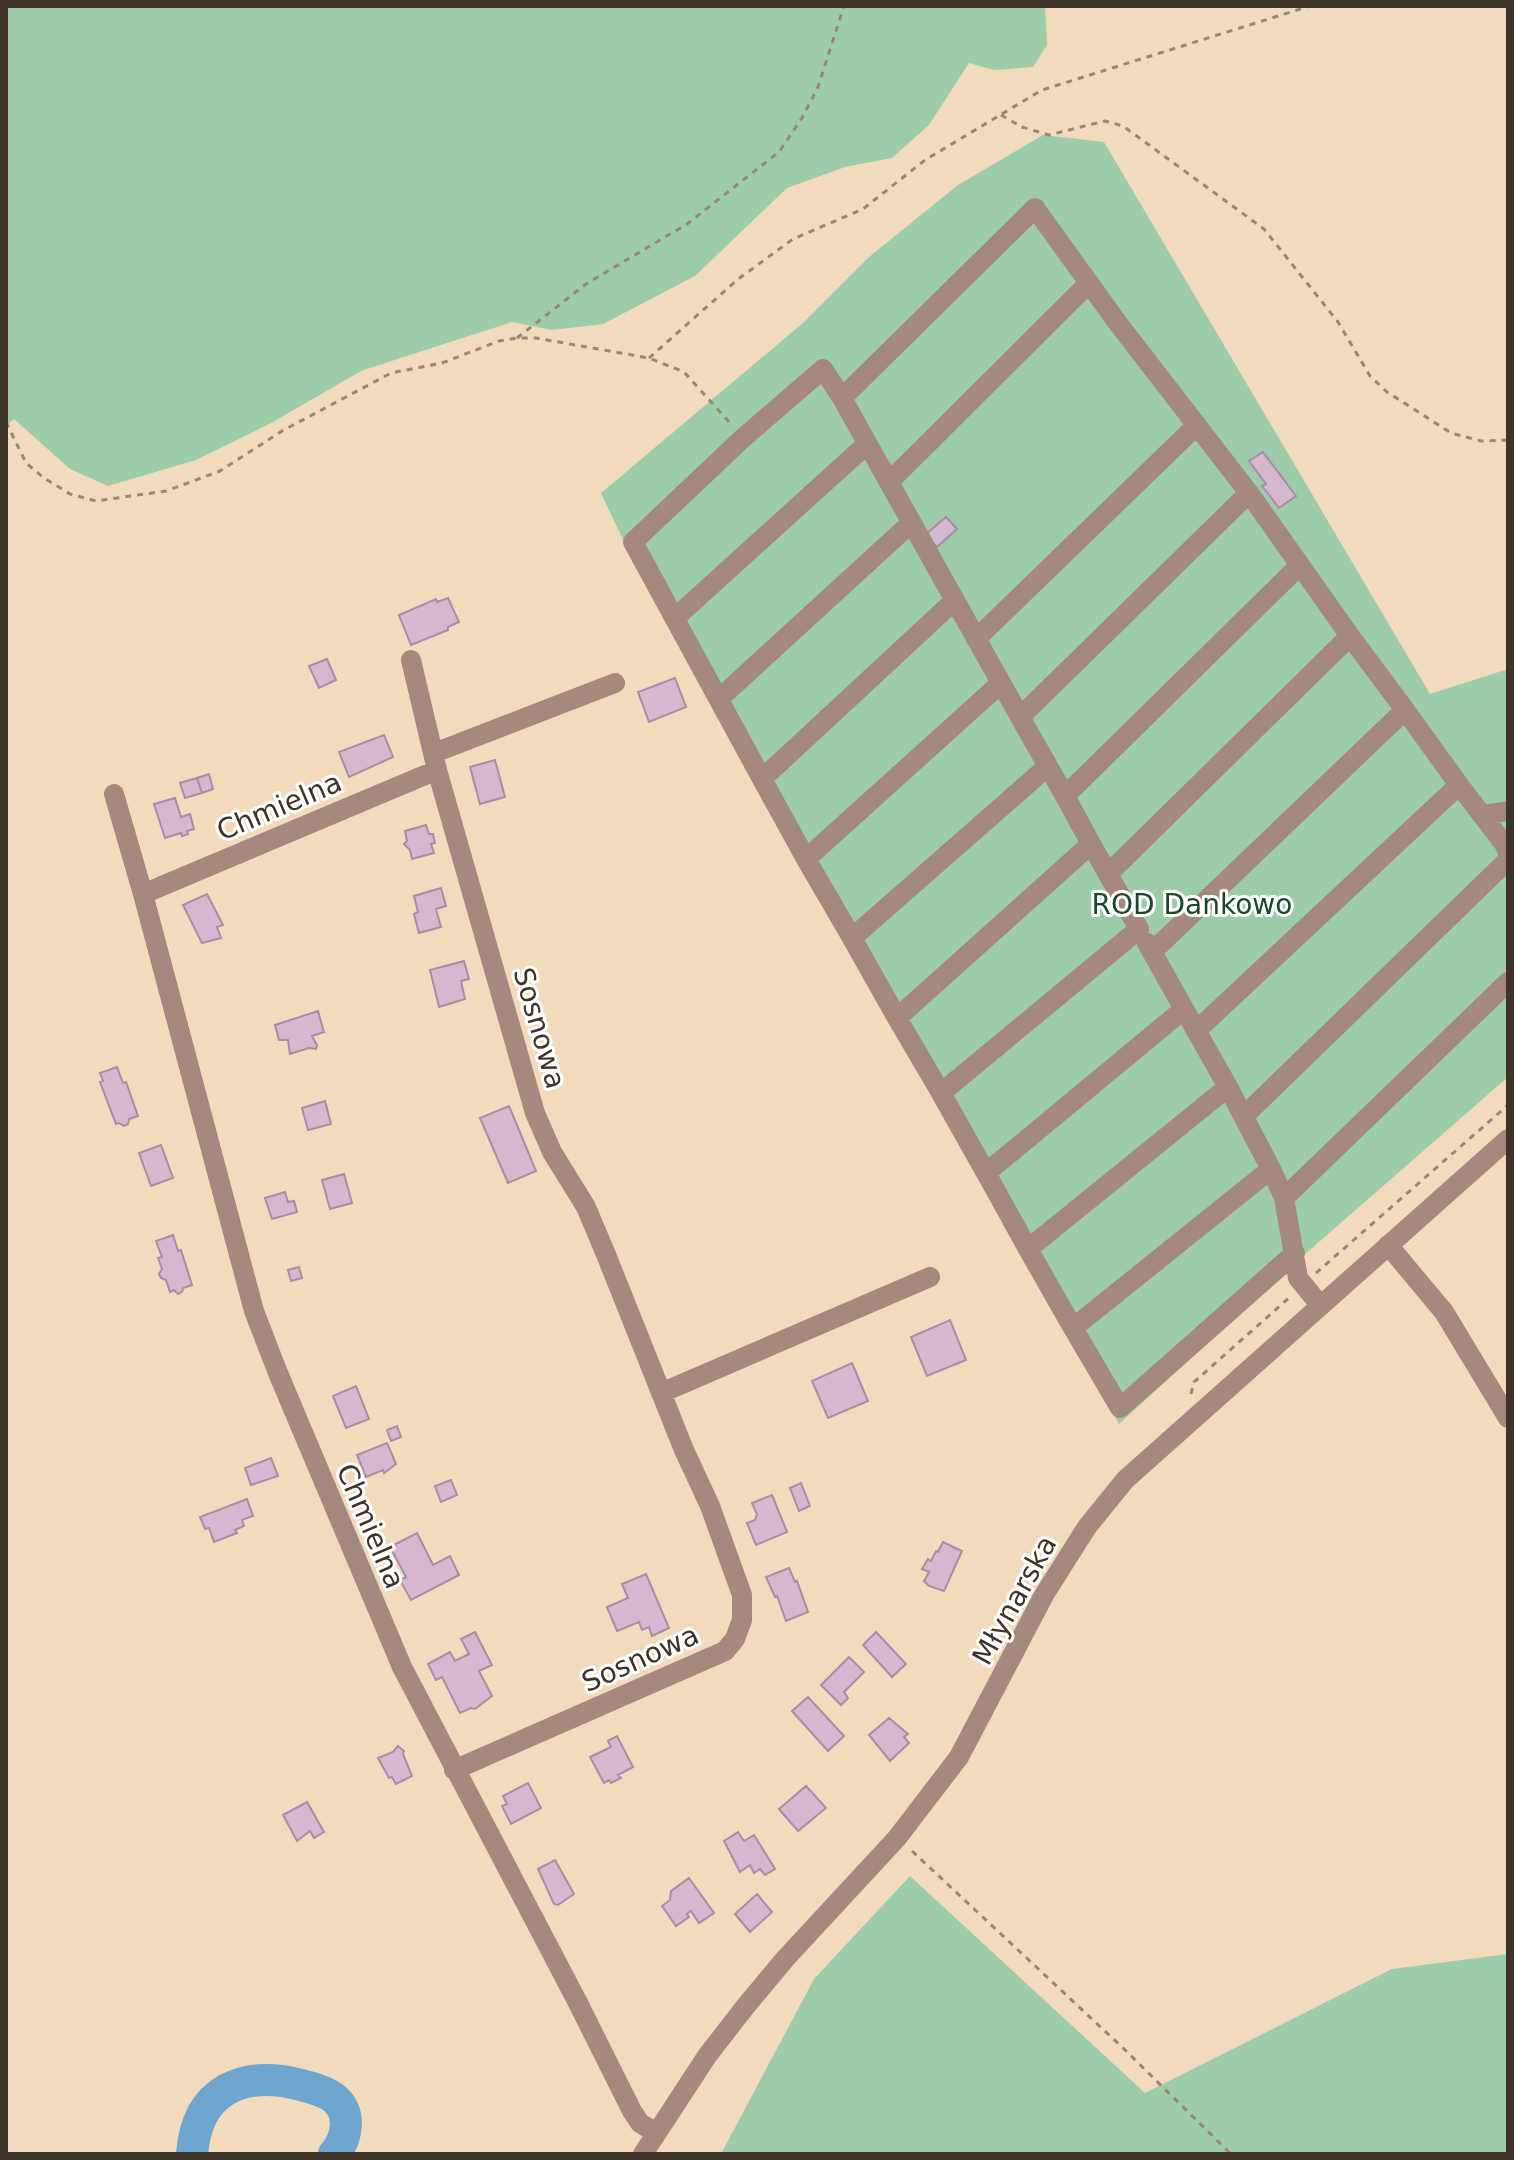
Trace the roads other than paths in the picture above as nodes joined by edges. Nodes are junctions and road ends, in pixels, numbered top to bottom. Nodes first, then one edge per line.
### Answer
1 (1089, 283) junction
2 (842, 398) junction
3 (1197, 425) junction
4 (867, 444) junction
5 (889, 482) junction
6 (1249, 493) junction
7 (911, 523) junction
8 (1299, 566) junction
9 (955, 600) junction
10 (675, 618) junction
11 (1350, 636) junction
12 (976, 639) junction
13 (411, 660) dead end
14 (615, 683) dead end
15 (1001, 683) junction
16 (720, 698) junction
17 (1405, 710) junction
18 (1020, 717) junction
19 (436, 762) junction
20 (1048, 766) junction
21 (762, 779) junction
22 (1459, 785) junction
23 (114, 794) dead end
24 (1065, 796) junction
25 (1508, 811) edge
26 (1483, 815) junction
27 (1091, 844) junction
28 (1508, 853) edge
29 (806, 859) junction
30 (1508, 860) edge
31 (1108, 874) junction
32 (143, 894) junction
33 (1139, 929) junction
34 (852, 938) junction
35 (1152, 952) junction
36 (1508, 982) edge
37 (1184, 1009) junction
38 (897, 1018) junction
39 (1196, 1031) junction
40 (1228, 1087) junction
41 (941, 1093) junction
42 (1244, 1116) junction
43 (1508, 1139) edge
44 (1271, 1169) junction
45 (986, 1173) junction
46 (1284, 1198) junction
47 (1388, 1245) junction
48 (1028, 1249) junction
49 (1295, 1253) junction
50 (930, 1277) dead end
51 (1320, 1305) junction
52 (1073, 1328) junction
53 (661, 1393) junction
54 (1508, 1418) edge
55 (454, 1770) junction
56 (656, 2133) junction
57 (643, 2154) edge

1 - 2 street
1 - 3 street
1 - 5 street
2 - 4 street
2 - 10 street
3 - 6 street
3 - 12 street
4 - 5 street
4 - 10 street
5 - 7 street
6 - 8 street
6 - 18 street
7 - 9 street
7 - 16 street
8 - 11 street
8 - 24 street
9 - 12 street
9 - 21 street
10 - 16 street
11 - 17 street
11 - 31 street
12 - 15 street
13 - 19 street, Sosnowa
14 - 19 street, Chmielna
15 - 18 street
15 - 29 street
16 - 21 street
17 - 22 street
17 - 35 street
18 - 20 street
19 - 32 street, Chmielna
19 - 53 street, Sosnowa
20 - 24 street
20 - 34 street
21 - 29 street
22 - 26 street
22 - 39 street
23 - 32 street, Chmielna
24 - 27 street
25 - 26 street
26 - 28 street
27 - 31 street
27 - 38 street
29 - 34 street
30 - 42 street
31 - 33 street
32 - 55 street, Chmielna
33 - 35 street
33 - 41 street
34 - 38 street
35 - 37 street
36 - 46 street
37 - 39 street
37 - 45 street
38 - 41 street
39 - 40 street
40 - 42 street
40 - 48 street
41 - 45 street
42 - 44 street
43 - 47 street, Młynarska
44 - 46 street
44 - 52 street
45 - 48 street
46 - 49 street
47 - 51 street, Młynarska
47 - 54 street
48 - 52 street
49 - 51 street
49 - 52 street
50 - 53 street
51 - 56 street, Młynarska
53 - 55 street, Sosnowa
55 - 56 street, Chmielna
56 - 57 street, Młynarska

